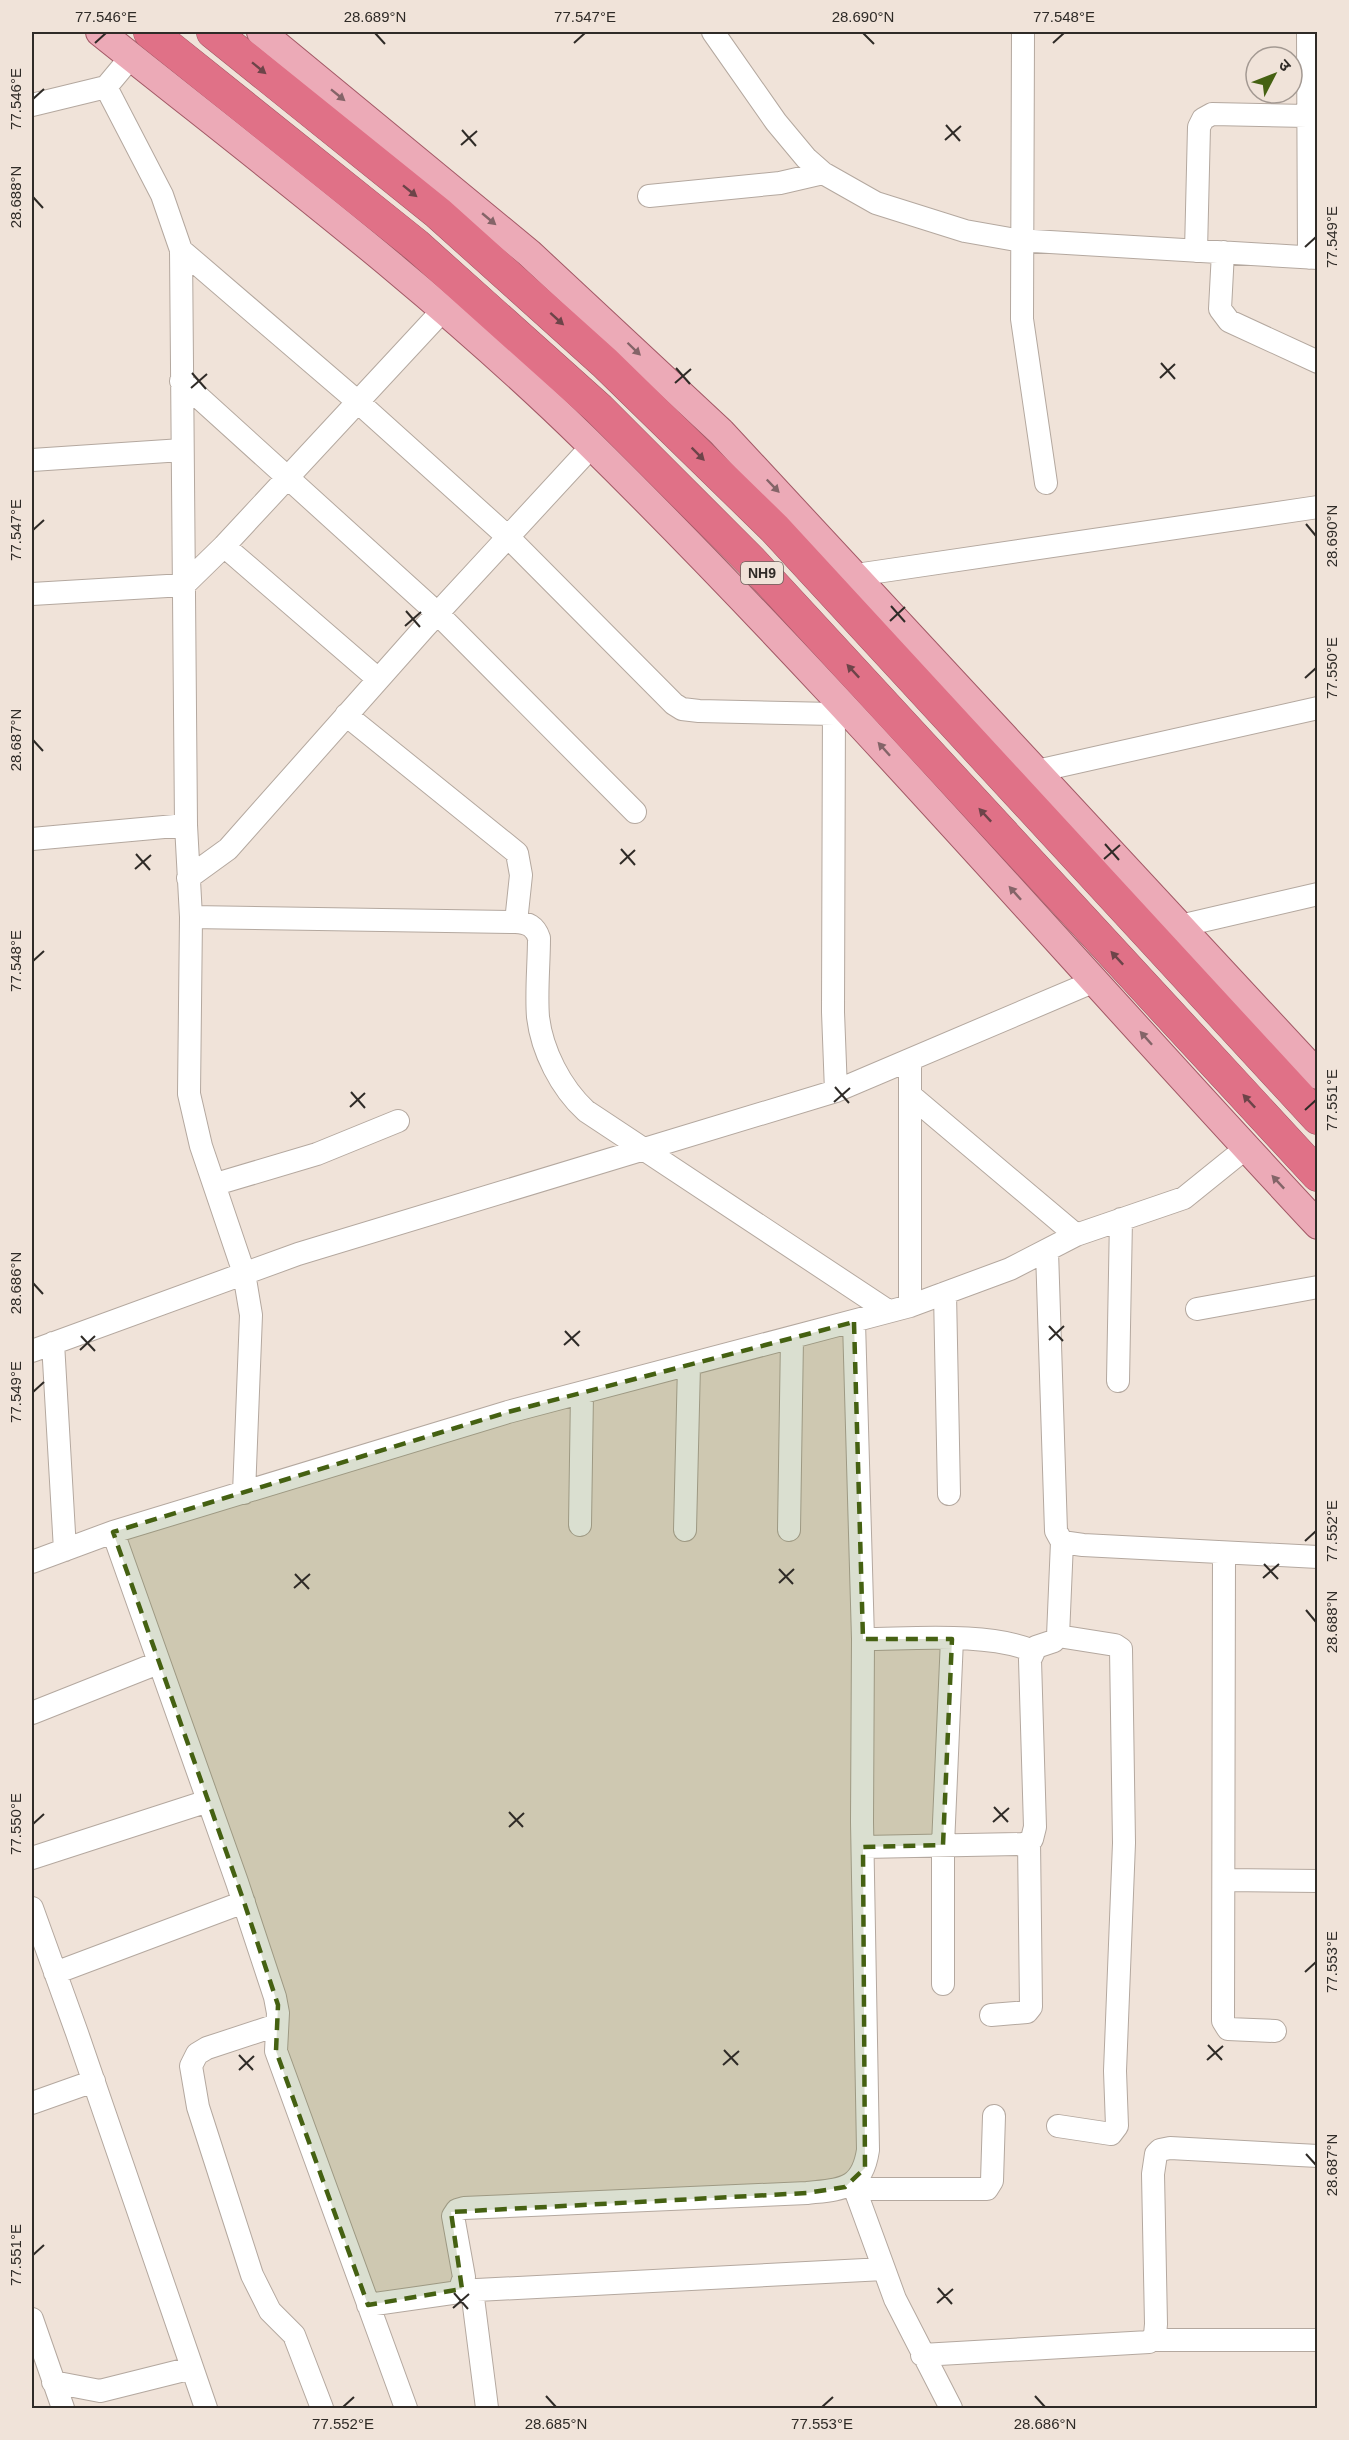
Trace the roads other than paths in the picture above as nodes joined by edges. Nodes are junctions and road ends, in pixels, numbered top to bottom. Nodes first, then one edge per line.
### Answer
1 (100, 32) edge
2 (213, 32) edge
3 (261, 32) edge
4 (713, 32) edge
5 (1023, 32) edge
6 (1308, 32) edge
7 (140, 44) edge
8 (106, 87) junction
9 (32, 105) edge
10 (1307, 116) junction
11 (823, 173) junction
12 (649, 196) dead end
13 (1023, 240) junction
14 (181, 250) junction
15 (1196, 251) junction
16 (1223, 252) junction
17 (1313, 258) edge
18 (444, 309) junction
19 (1317, 362) edge
20 (181, 381) junction
21 (358, 402) junction
22 (592, 447) junction
23 (182, 450) junction
24 (32, 460) edge
25 (289, 477) junction
26 (1046, 483) dead end
27 (1317, 507) edge
28 (508, 537) junction
29 (224, 546) junction
30 (856, 575) junction
31 (184, 585) junction
32 (32, 594) edge
33 (437, 614) junction
34 (378, 679) junction
35 (834, 704) junction
36 (1317, 708) edge
37 (346, 715) junction
38 (1037, 771) junction
39 (634, 812) dead end
40 (186, 825) junction
41 (32, 839) edge
42 (188, 879) junction
43 (1317, 894) edge
44 (191, 917) junction
45 (516, 922) junction
46 (1180, 926) junction
47 (1095, 981) junction
48 (910, 1061) junction
49 (1317, 1076) edge
50 (836, 1091) junction
51 (910, 1095) junction
52 (1317, 1118) edge
53 (398, 1121) dead end
54 (1246, 1148) junction
55 (643, 1149) junction
56 (1317, 1175) edge
57 (216, 1184) junction
58 (1121, 1219) junction
59 (1317, 1225) edge
60 (1076, 1234) junction
61 (1047, 1251) junction
62 (244, 1272) junction
63 (1317, 1287) edge
64 (945, 1293) junction
65 (899, 1308) junction
66 (1197, 1309) dead end
67 (854, 1322) junction
68 (792, 1338) junction
69 (42, 1347) edge
70 (689, 1365) junction
71 (1118, 1381) dead end
72 (582, 1393) junction
73 (244, 1493) junction
74 (949, 1494) dead end
75 (580, 1525) dead end
76 (685, 1530) dead end
77 (789, 1530) dead end
78 (113, 1532) junction
79 (1062, 1542) junction
80 (65, 1550) junction
81 (1224, 1553) junction
82 (1317, 1557) edge
83 (32, 1562) edge
84 (1058, 1636) junction
85 (863, 1639) junction
86 (952, 1639) junction
87 (1033, 1651) junction
88 (158, 1663) junction
89 (32, 1713) edge
90 (208, 1801) junction
91 (1029, 1841) junction
92 (944, 1845) junction
93 (863, 1847) junction
94 (32, 1858) edge
95 (1224, 1881) junction
96 (1317, 1881) edge
97 (244, 1902) junction
98 (32, 1908) edge
99 (56, 1973) junction
100 (943, 1984) dead end
101 (991, 2015) dead end
102 (277, 2025) junction
103 (1275, 2031) dead end
104 (94, 2081) junction
105 (32, 2103) edge
106 (994, 2115) dead end
107 (1058, 2126) dead end
108 (1317, 2156) edge
109 (854, 2186) junction
110 (884, 2269) junction
111 (467, 2289) junction
112 (368, 2305) junction
113 (32, 2319) edge
114 (1153, 2340) junction
115 (1317, 2340) edge
116 (36, 2348) edge
117 (922, 2355) junction
118 (192, 2368) junction
119 (53, 2382) junction
120 (63, 2409) edge
121 (206, 2409) edge
122 (322, 2409) edge
123 (406, 2409) edge
124 (487, 2409) edge
125 (951, 2409) edge

1 - 7 main road
2 -> 52 highway, NH9
3 -> 30 main road
4 - 11 street
5 - 13 street
6 - 10 street
7 - 8 street
7 - 18 main road
56 -> 7 highway, NH9
8 - 9 street
8 - 14 street
10 - 15 street
10 - 17 street
11 - 12 street
11 - 13 street
13 - 15 street
13 - 26 street
14 - 20 street
14 - 21 street
15 - 16 street
16 - 17 street
16 - 19 street
18 - 21 street
18 - 22 main road
20 - 23 street
20 - 25 street
21 - 25 street
21 - 28 street
22 - 28 street
22 - 35 main road
23 - 24 street
23 - 31 street
25 - 29 street
25 - 33 street
27 - 30 street
28 - 33 street
28 - 35 street
29 - 31 street
29 - 34 street
30 - 38 main road
31 - 32 street
31 - 40 street
33 - 34 street
33 - 39 street
34 - 37 street
47 -> 35 main road
35 - 50 street
36 - 38 street
37 - 42 street
37 - 45 street
38 - 46 main road
40 - 41 street
40 - 42 street
42 - 44 street
43 - 46 street
44 - 45 street
44 - 57 street
45 - 55 street
46 - 49 main road
47 - 48 street
54 -> 47 main road
48 - 50 street
48 - 51 street
50 - 55 street
51 - 60 street
51 - 65 street
53 - 57 street
54 - 58 street
59 -> 54 main road
55 - 62 street
55 - 65 street
57 - 62 street
58 - 60 street
58 - 71 street
60 - 61 street
61 - 64 street
61 - 79 street
62 - 69 street
62 - 73 street
63 - 66 street
64 - 65 street
64 - 74 street
65 - 67 street
67 - 68 street
67 - 85 street
68 - 70 street
68 - 77 street
69 - 80 street
70 - 72 street
70 - 76 street
72 - 73 street
72 - 75 street
73 - 78 street
78 - 80 street
78 - 88 street
79 - 81 street
79 - 84 street
80 - 83 street
81 - 82 street
81 - 95 street
84 - 87 street
84 - 107 street
85 - 86 street
85 - 93 street
86 - 87 street
86 - 92 street
87 - 91 street
88 - 89 street
88 - 90 street
90 - 94 street
90 - 97 street
91 - 92 street
91 - 101 street
92 - 93 street
92 - 100 street
93 - 109 street
95 - 96 street
95 - 103 street
97 - 99 street
97 - 102 street
98 - 99 street
99 - 104 street
102 - 112 street
102 - 122 street
104 - 105 street
104 - 118 street
106 - 109 street
108 - 114 street
109 - 110 street
109 - 111 street
110 - 111 street
110 - 117 street
111 - 112 street
111 - 124 street
112 - 123 street
113 - 116 street
114 - 115 street
114 - 117 street
116 - 119 street
117 - 125 street
118 - 119 street
118 - 121 street
119 - 120 street

